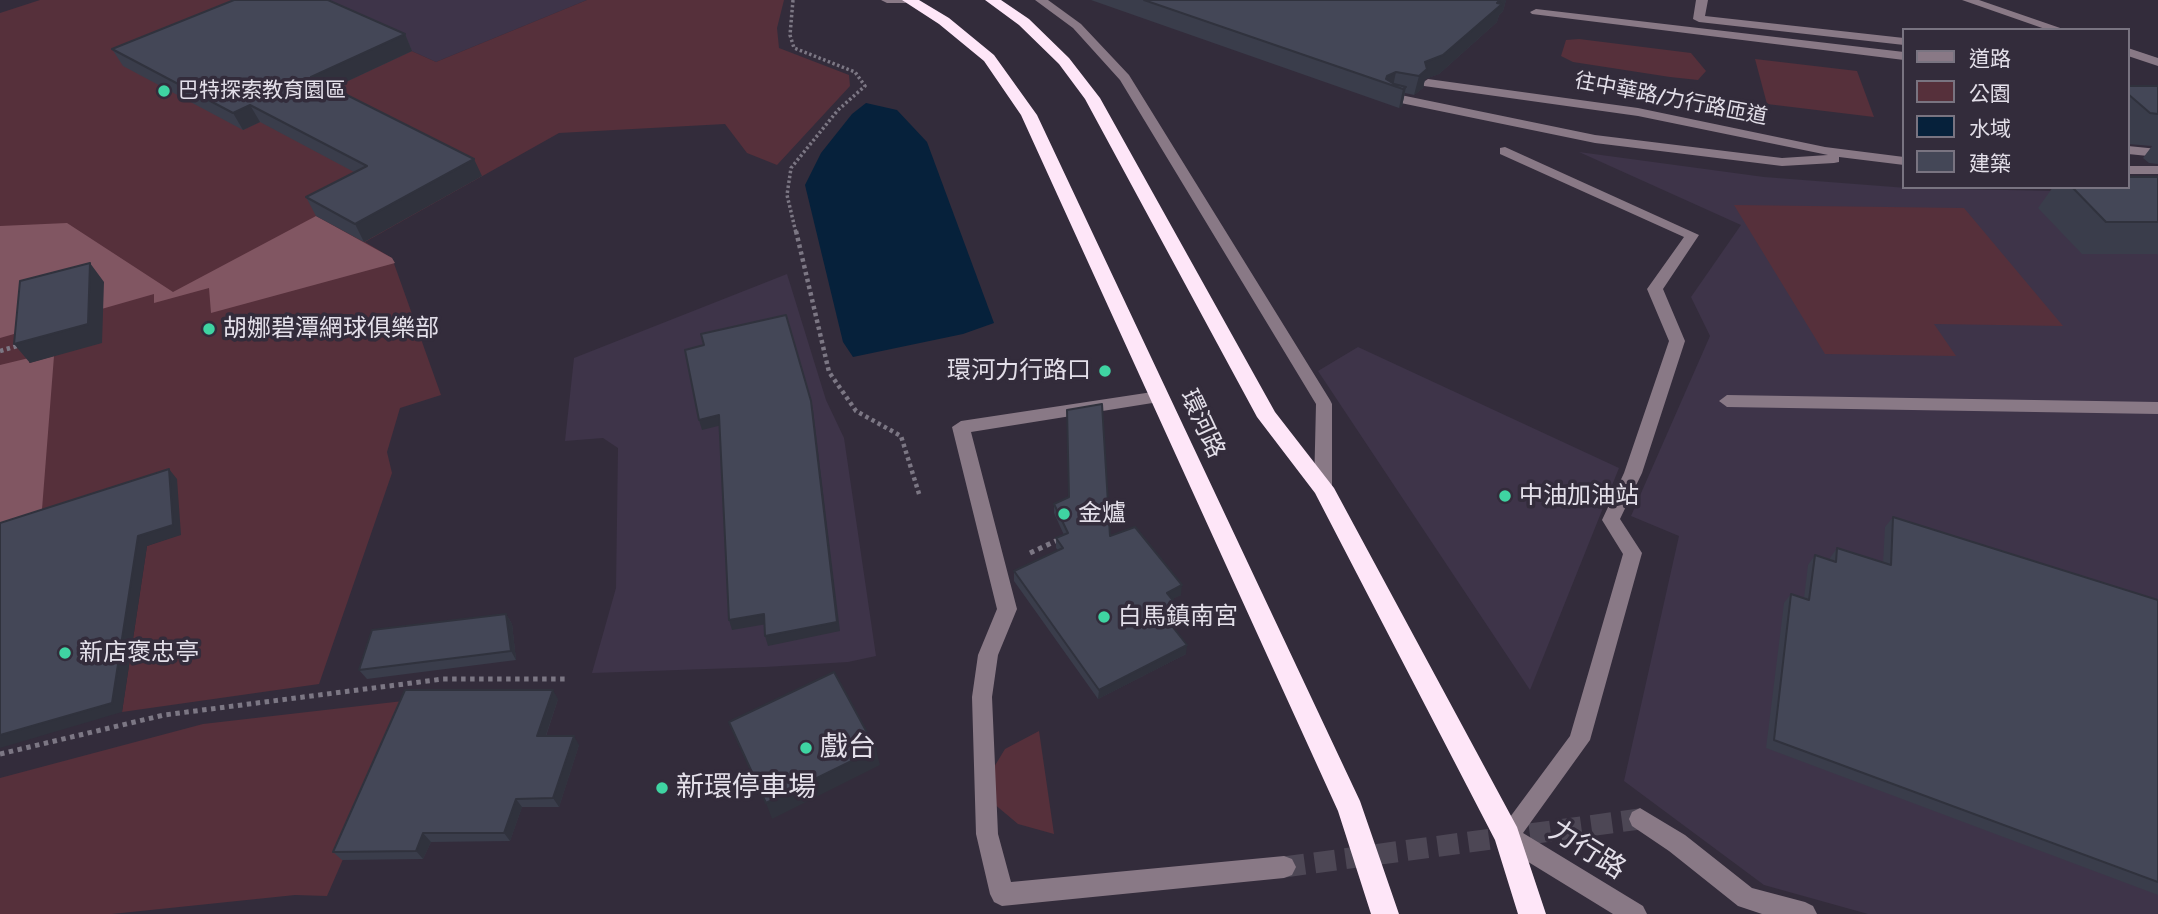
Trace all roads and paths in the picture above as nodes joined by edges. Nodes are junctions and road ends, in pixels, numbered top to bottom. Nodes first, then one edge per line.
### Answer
1 (793, 0) edge
2 (887, 0) edge
3 (907, 0) edge
4 (992, 0) edge
5 (1041, 0) edge
6 (1702, 0) edge
7 (1968, 0) edge
8 (1536, 12) dead end
9 (2054, 28) edge
10 (1902, 42) edge
11 (2130, 53) edge
12 (1902, 56) edge
13 (2158, 62) edge
14 (1428, 83) edge
15 (1391, 97) edge
16 (2130, 150) edge
17 (1505, 151) dead end
18 (2158, 153) edge
19 (1855, 156) junction
20 (1902, 161) edge
21 (2130, 170) edge
22 (2158, 170) edge
23 (31, 342) edge
24 (0, 351) edge
25 (1159, 397) junction
26 (1727, 401) dead end
27 (2158, 408) edge
28 (1323, 488) junction
29 (920, 497) dead end
30 (1066, 537) edge
31 (997, 568) junction
32 (565, 679) dead end
33 (0, 754) edge
34 (1640, 819) tunnel mouth
35 (1507, 836) junction
36 (1284, 867) tunnel mouth
37 (1385, 914) edge
38 (1532, 914) edge
39 (1635, 914) edge
40 (1805, 914) edge

1 - 29 path
2 - 3 street
3 - 25 highway, 環河路
4 - 28 highway
5 - 28 street
6 - 10 street
7 - 9 street
8 - 12 street
11 - 13 street
14 - 19 street, 往中華路/力行路匝道
15 - 19 street
16 - 18 street
17 - 35 street
19 - 20 street, 往中華路/力行路匝道
21 - 22 street
23 - 24 path
25 - 31 street
25 - 37 highway, 環河路
26 - 27 street
28 - 35 highway
30 - 31 path
31 - 36 street
32 - 33 path
34 - 40 street
35 - 38 highway
35 - 39 street, 力行路

